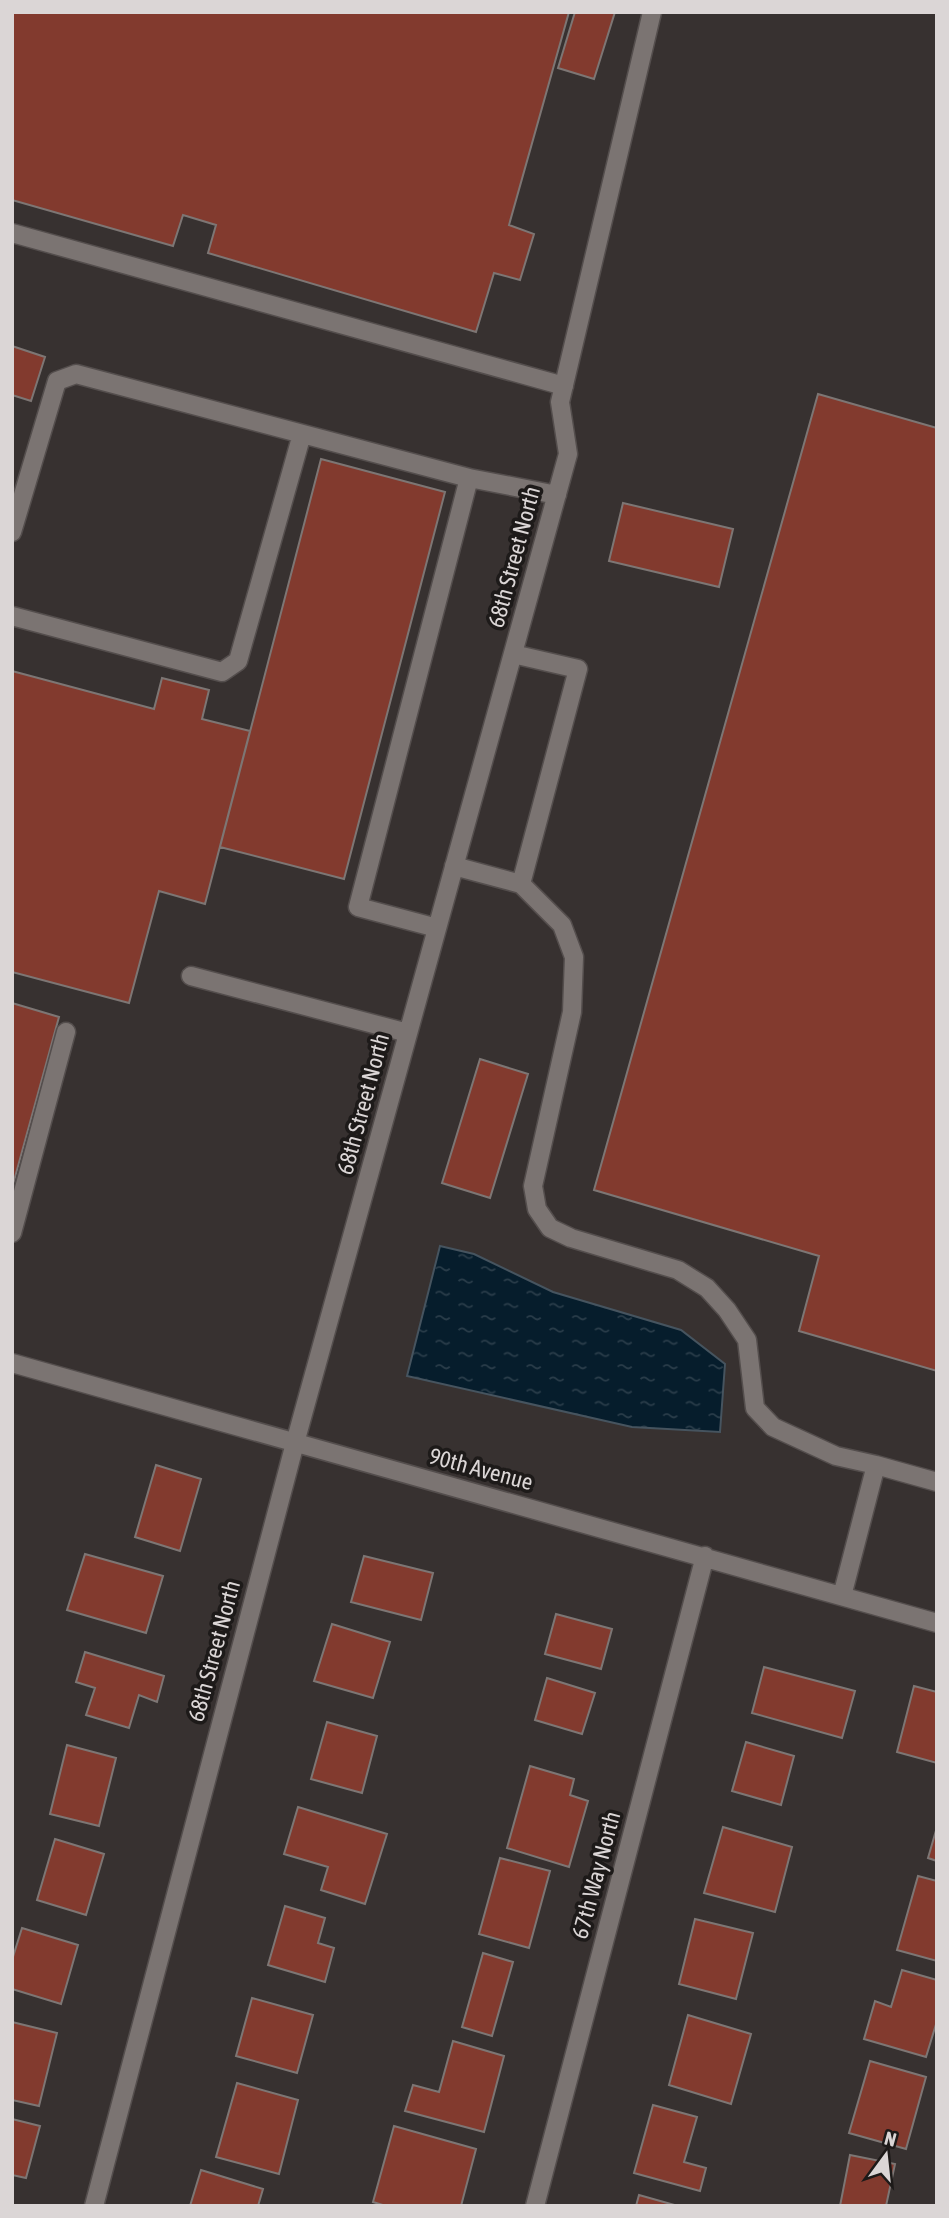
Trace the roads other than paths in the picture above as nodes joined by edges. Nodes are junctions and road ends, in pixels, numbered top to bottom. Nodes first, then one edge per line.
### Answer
1 (652, 12) edge
2 (12, 233) edge
3 (564, 386) junction
4 (302, 434) junction
5 (469, 478) junction
6 (556, 495) junction
7 (12, 532) edge
8 (12, 616) edge
9 (513, 654) junction
10 (454, 866) junction
11 (521, 884) junction
12 (437, 928) junction
13 (191, 976) dead end
14 (66, 1032) dead end
15 (408, 1033) junction
16 (12, 1233) edge
17 (12, 1363) edge
18 (295, 1443) junction
19 (876, 1465) junction
20 (937, 1482) edge
21 (705, 1556) junction
22 (842, 1596) junction
23 (937, 1623) edge
24 (94, 2206) edge
25 (535, 2206) edge

1 - 3 street, 68th Street North
2 - 3 street
3 - 6 street, 68th Street North
4 - 5 street
4 - 7 street
4 - 8 street
5 - 6 street
5 - 12 street
6 - 9 street, 68th Street North
9 - 10 street, 68th Street North
9 - 11 street
10 - 11 street
10 - 12 street, 68th Street North
11 - 19 street
12 - 15 street, 68th Street North
13 - 15 street
14 - 16 street
15 - 18 street, 68th Street North
17 - 18 street, 90th Avenue
18 - 21 street, 90th Avenue
18 - 24 street, 68th Street North
19 - 20 street
19 - 22 street
21 - 22 street, 90th Avenue
21 - 25 street, 67th Way North
22 - 23 street, 90th Avenue

